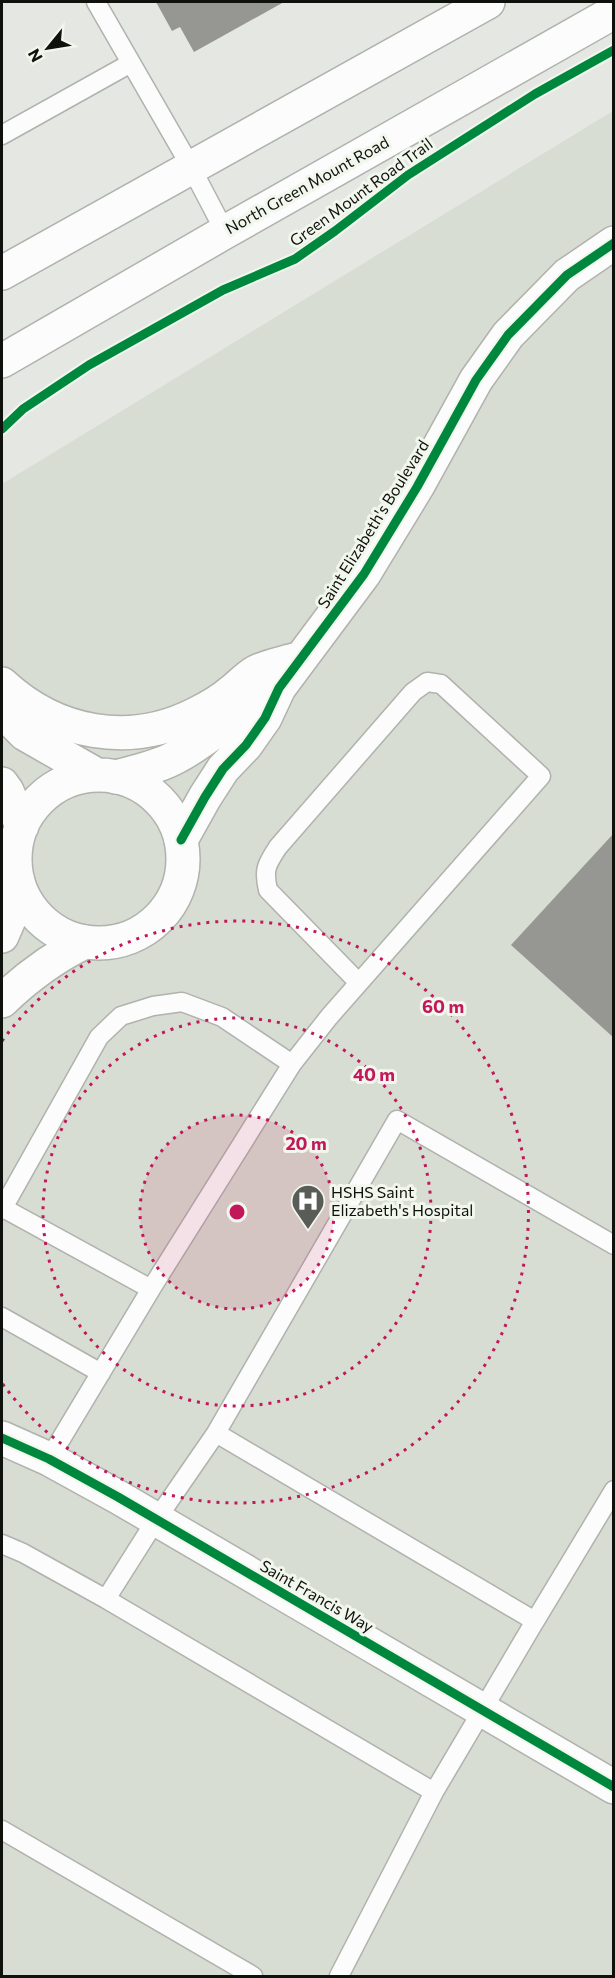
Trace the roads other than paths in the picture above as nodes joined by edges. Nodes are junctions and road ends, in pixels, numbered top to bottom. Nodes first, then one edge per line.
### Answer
1 (96, 2) edge
2 (489, 2) edge
3 (614, 12) edge
4 (131, 63) junction
5 (2, 135) edge
6 (190, 167) junction
7 (225, 232) junction
8 (614, 243) edge
9 (2, 273) edge
10 (2, 361) edge
11 (300, 658) junction
12 (2, 684) edge
13 (279, 688) junction
14 (2, 711) edge
15 (106, 776) junction
16 (2, 784) edge
17 (22, 826) junction
18 (181, 840) junction
19 (18, 882) junction
20 (2, 936) edge
21 (85, 942) junction
22 (359, 983) junction
23 (2, 1001) edge
24 (292, 1064) junction
25 (2, 1209) edge
26 (614, 1245) edge
27 (151, 1289) junction
28 (2, 1317) edge
29 (101, 1373) junction
30 (216, 1434) junction
31 (2, 1438) edge
32 (50, 1459) junction
33 (614, 1490) edge
34 (156, 1520) junction
35 (2, 1544) edge
36 (106, 1599) junction
37 (535, 1621) junction
38 (483, 1710) junction
39 (614, 1787) edge
40 (434, 1792) junction
41 (2, 1830) edge
42 (253, 1977) edge
43 (339, 1977) edge

1 - 4 lane
2 - 6 street
3 - 7 street, North Green Mount Road
4 - 5 lane
4 - 6 lane
6 - 7 lane
6 - 9 street
7 - 10 street, North Green Mount Road
8 - 11 street, Saint Elizabeth's Boulevard
11 - 12 street
11 - 13 street, Saint Elizabeth's Boulevard
13 - 15 street, Saint Elizabeth's Boulevard
13 - 18 street, Saint Elizabeth's Boulevard
14 - 15 street, Saint Elizabeth's Boulevard
15 - 17 street, Saint Elizabeth's Boulevard
15 - 18 street, Saint Elizabeth's Boulevard
16 - 17 street
17 - 19 street, Saint Elizabeth's Boulevard
18 - 21 street, Saint Elizabeth's Boulevard
19 - 20 street
19 - 21 street, Saint Elizabeth's Boulevard
21 - 23 street
22 - 22 lane
22 - 24 lane
24 - 25 lane
24 - 27 lane
25 - 27 lane
26 - 30 lane
27 - 29 lane
28 - 29 lane
29 - 32 lane
30 - 34 lane
30 - 37 lane
31 - 32 street, Saint Francis Way
32 - 34 street, Saint Francis Way
33 - 37 lane
34 - 36 lane
34 - 38 street, Saint Francis Way
35 - 36 lane
36 - 40 lane
37 - 38 lane
38 - 39 street, Saint Francis Way
38 - 40 lane
40 - 43 lane
41 - 42 lane

